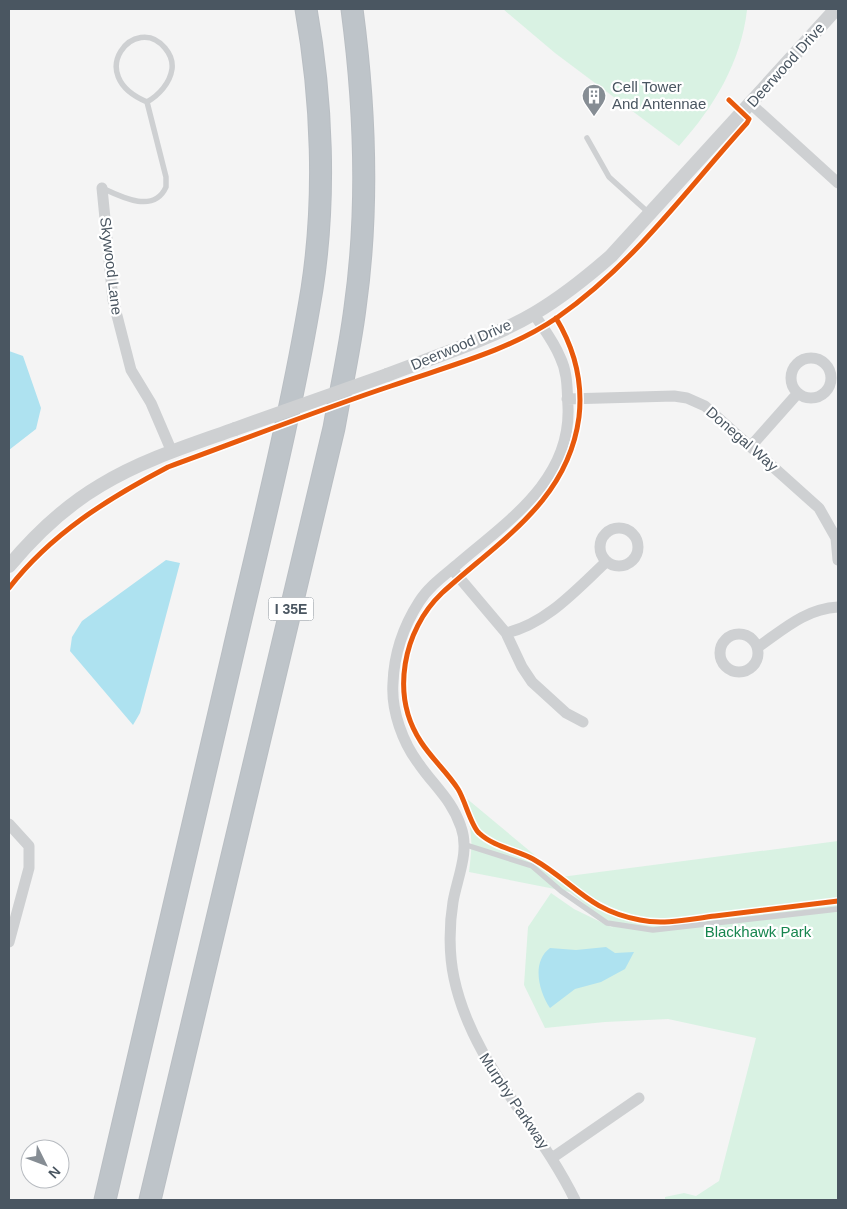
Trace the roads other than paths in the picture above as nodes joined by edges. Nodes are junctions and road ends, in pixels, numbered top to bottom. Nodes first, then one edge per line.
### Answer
1 (306, 9) edge
2 (352, 9) edge
3 (836, 9) edge
4 (147, 102) junction
5 (751, 104) junction
6 (587, 138) dead end
7 (838, 183) edge
8 (102, 188) joint
9 (650, 214) junction
10 (534, 314) junction
11 (798, 393) dead end
12 (567, 399) junction
13 (751, 446) junction
14 (172, 452) junction
15 (837, 537) edge
16 (838, 560) edge
17 (606, 562) dead end
18 (9, 566) edge
19 (452, 569) junction
20 (838, 607) edge
21 (506, 633) junction
22 (758, 647) dead end
23 (583, 722) dead end
24 (9, 824) edge
25 (463, 844) junction
26 (838, 909) edge
27 (9, 942) edge
28 (639, 1098) dead end
29 (552, 1158) junction
30 (105, 1200) edge
31 (150, 1200) edge
32 (575, 1200) edge

1 - 30 highway, I 35E
2 - 31 highway, I 35E
3 - 5 street, Deerwood Drive
4 - 4 lane
4 - 8 lane
5 - 7 street
5 - 9 street, Deerwood Drive
6 - 9 lane
8 - 14 street, Skywood Lane
9 - 10 street, Deerwood Drive
10 - 12 street, Murphy Parkway
10 - 14 street, Deerwood Drive, bridge
11 - 13 street
12 - 13 street, Donegal Way
12 - 19 street, Murphy Parkway
13 - 15 street, Donegal Way
14 - 18 street, Deerwood Drive
15 - 16 street, Donegal Way
17 - 21 street
19 - 21 street
19 - 25 street, Murphy Parkway
20 - 22 street
21 - 23 street
24 - 27 street
25 - 26 lane
25 - 29 street, Murphy Parkway
28 - 29 street
29 - 32 street, Murphy Parkway

